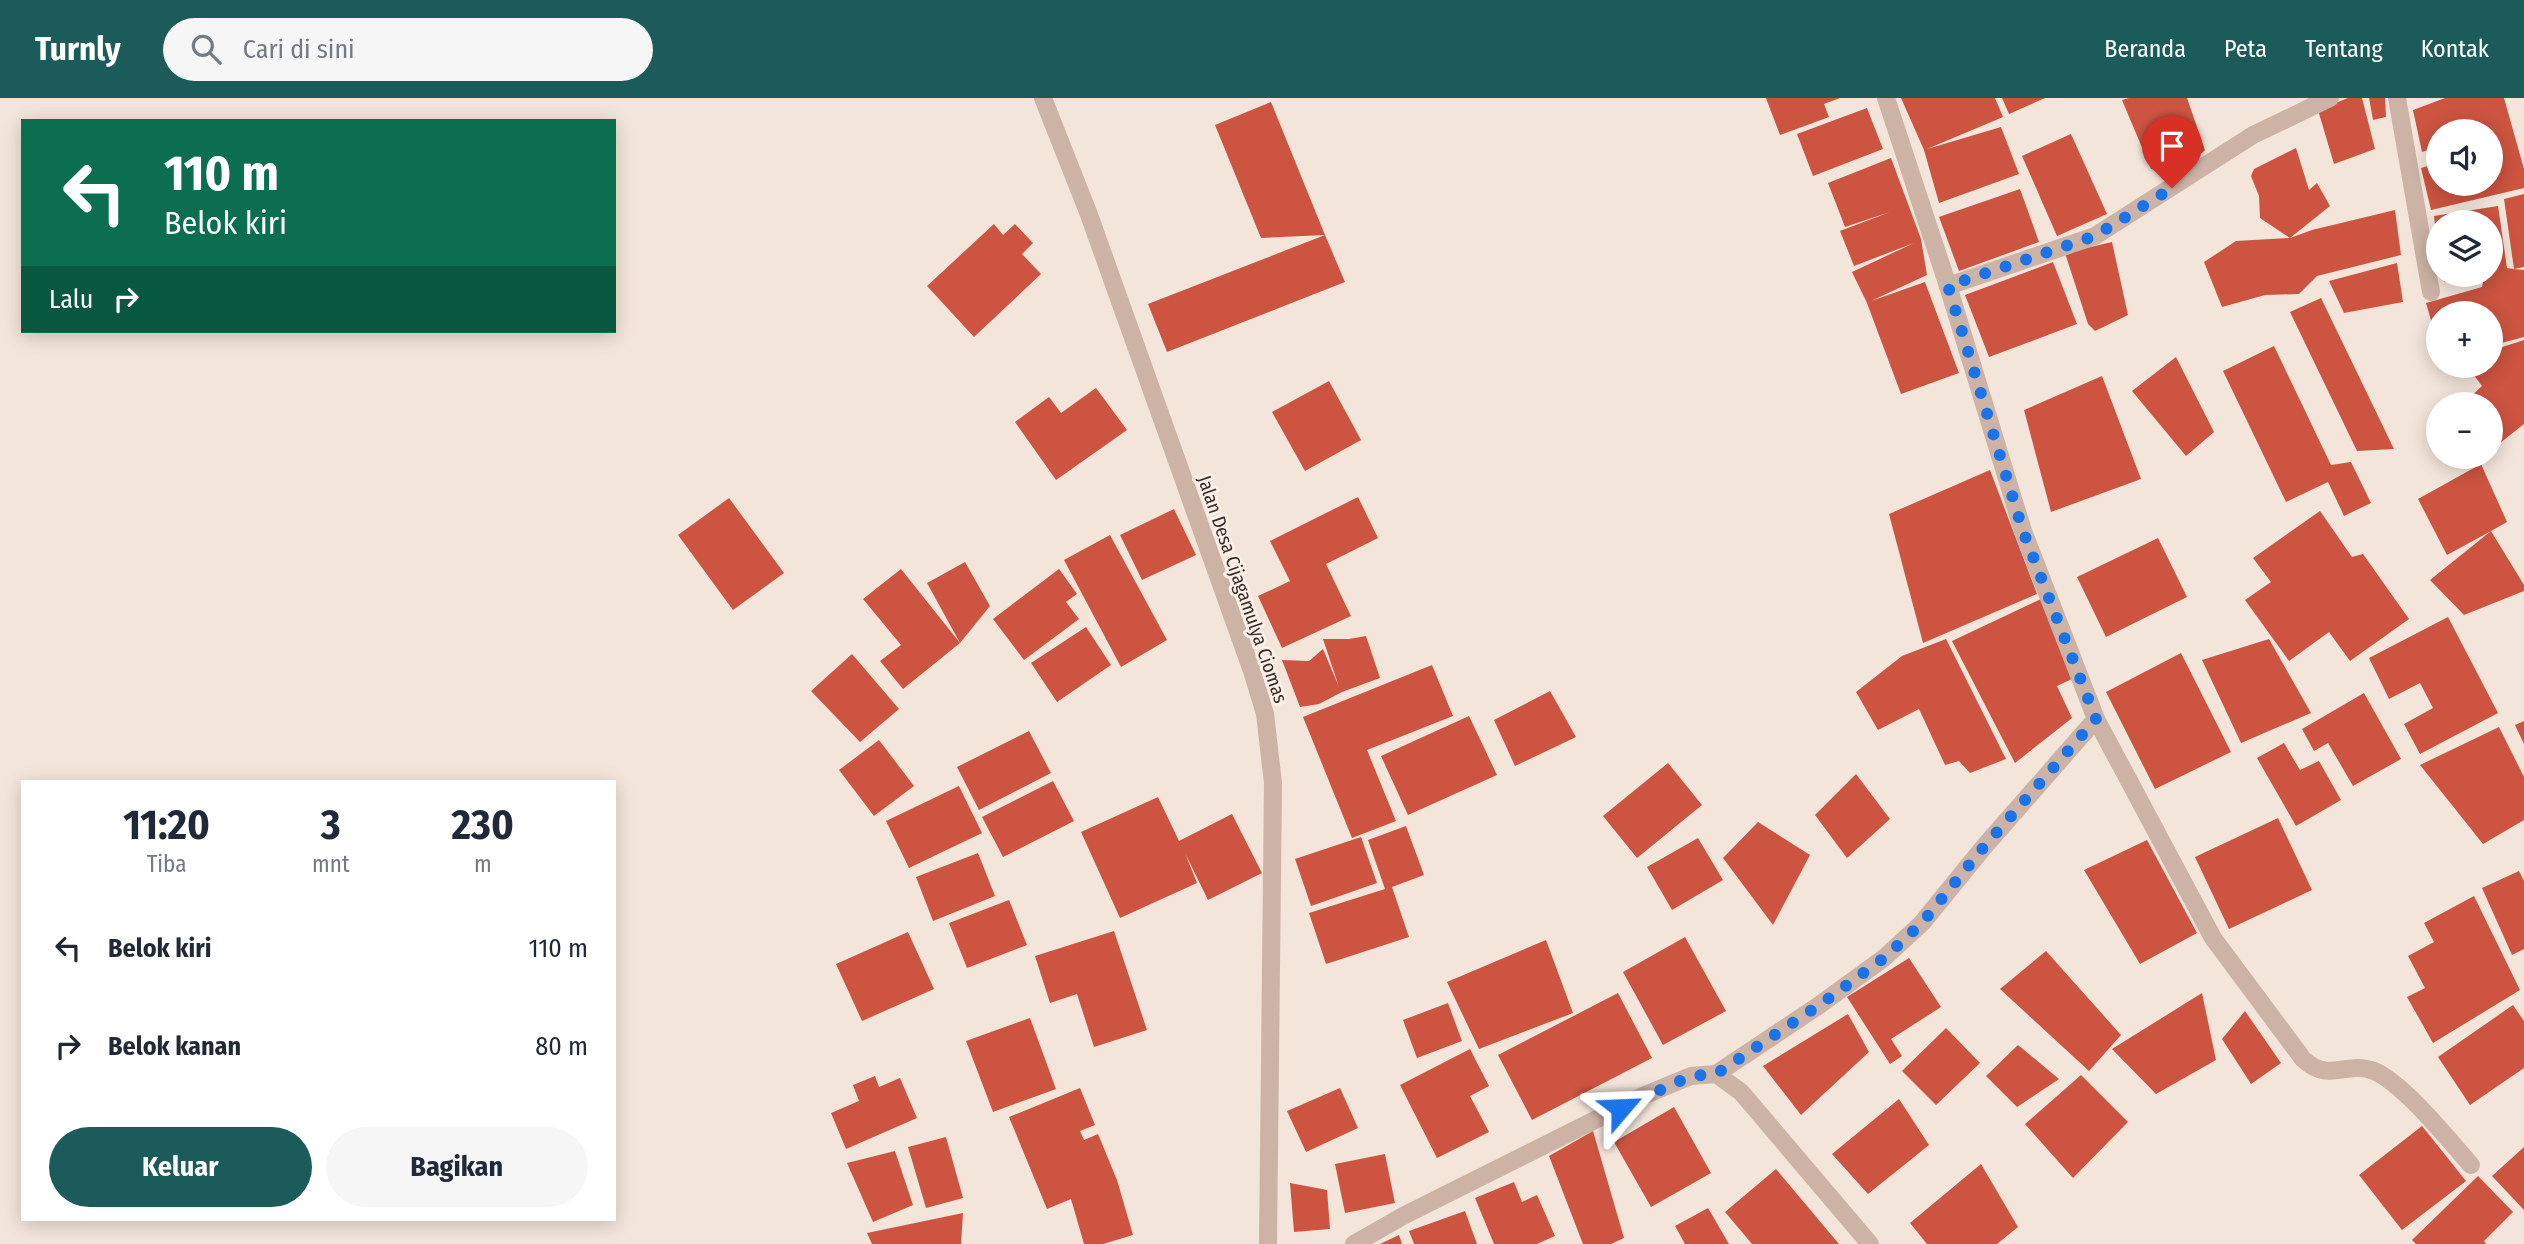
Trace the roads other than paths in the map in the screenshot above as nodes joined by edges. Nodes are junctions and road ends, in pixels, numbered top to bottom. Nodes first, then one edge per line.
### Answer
1 (1043, 98) edge
2 (1886, 98) edge
3 (2329, 98) edge
4 (2397, 98) edge
5 (1948, 286) junction
6 (2431, 292) dead end
7 (2096, 719) junction
8 (1716, 1074) junction
9 (2471, 1165) dead end
10 (1269, 1244) edge
11 (1354, 1244) edge
12 (1870, 1244) edge

1 - 10 street, Jalan Desa Cijagamulya Ciomas
2 - 5 street
3 - 5 street
4 - 6 street
5 - 7 street
7 - 8 street
7 - 9 street
8 - 11 street
8 - 12 street

